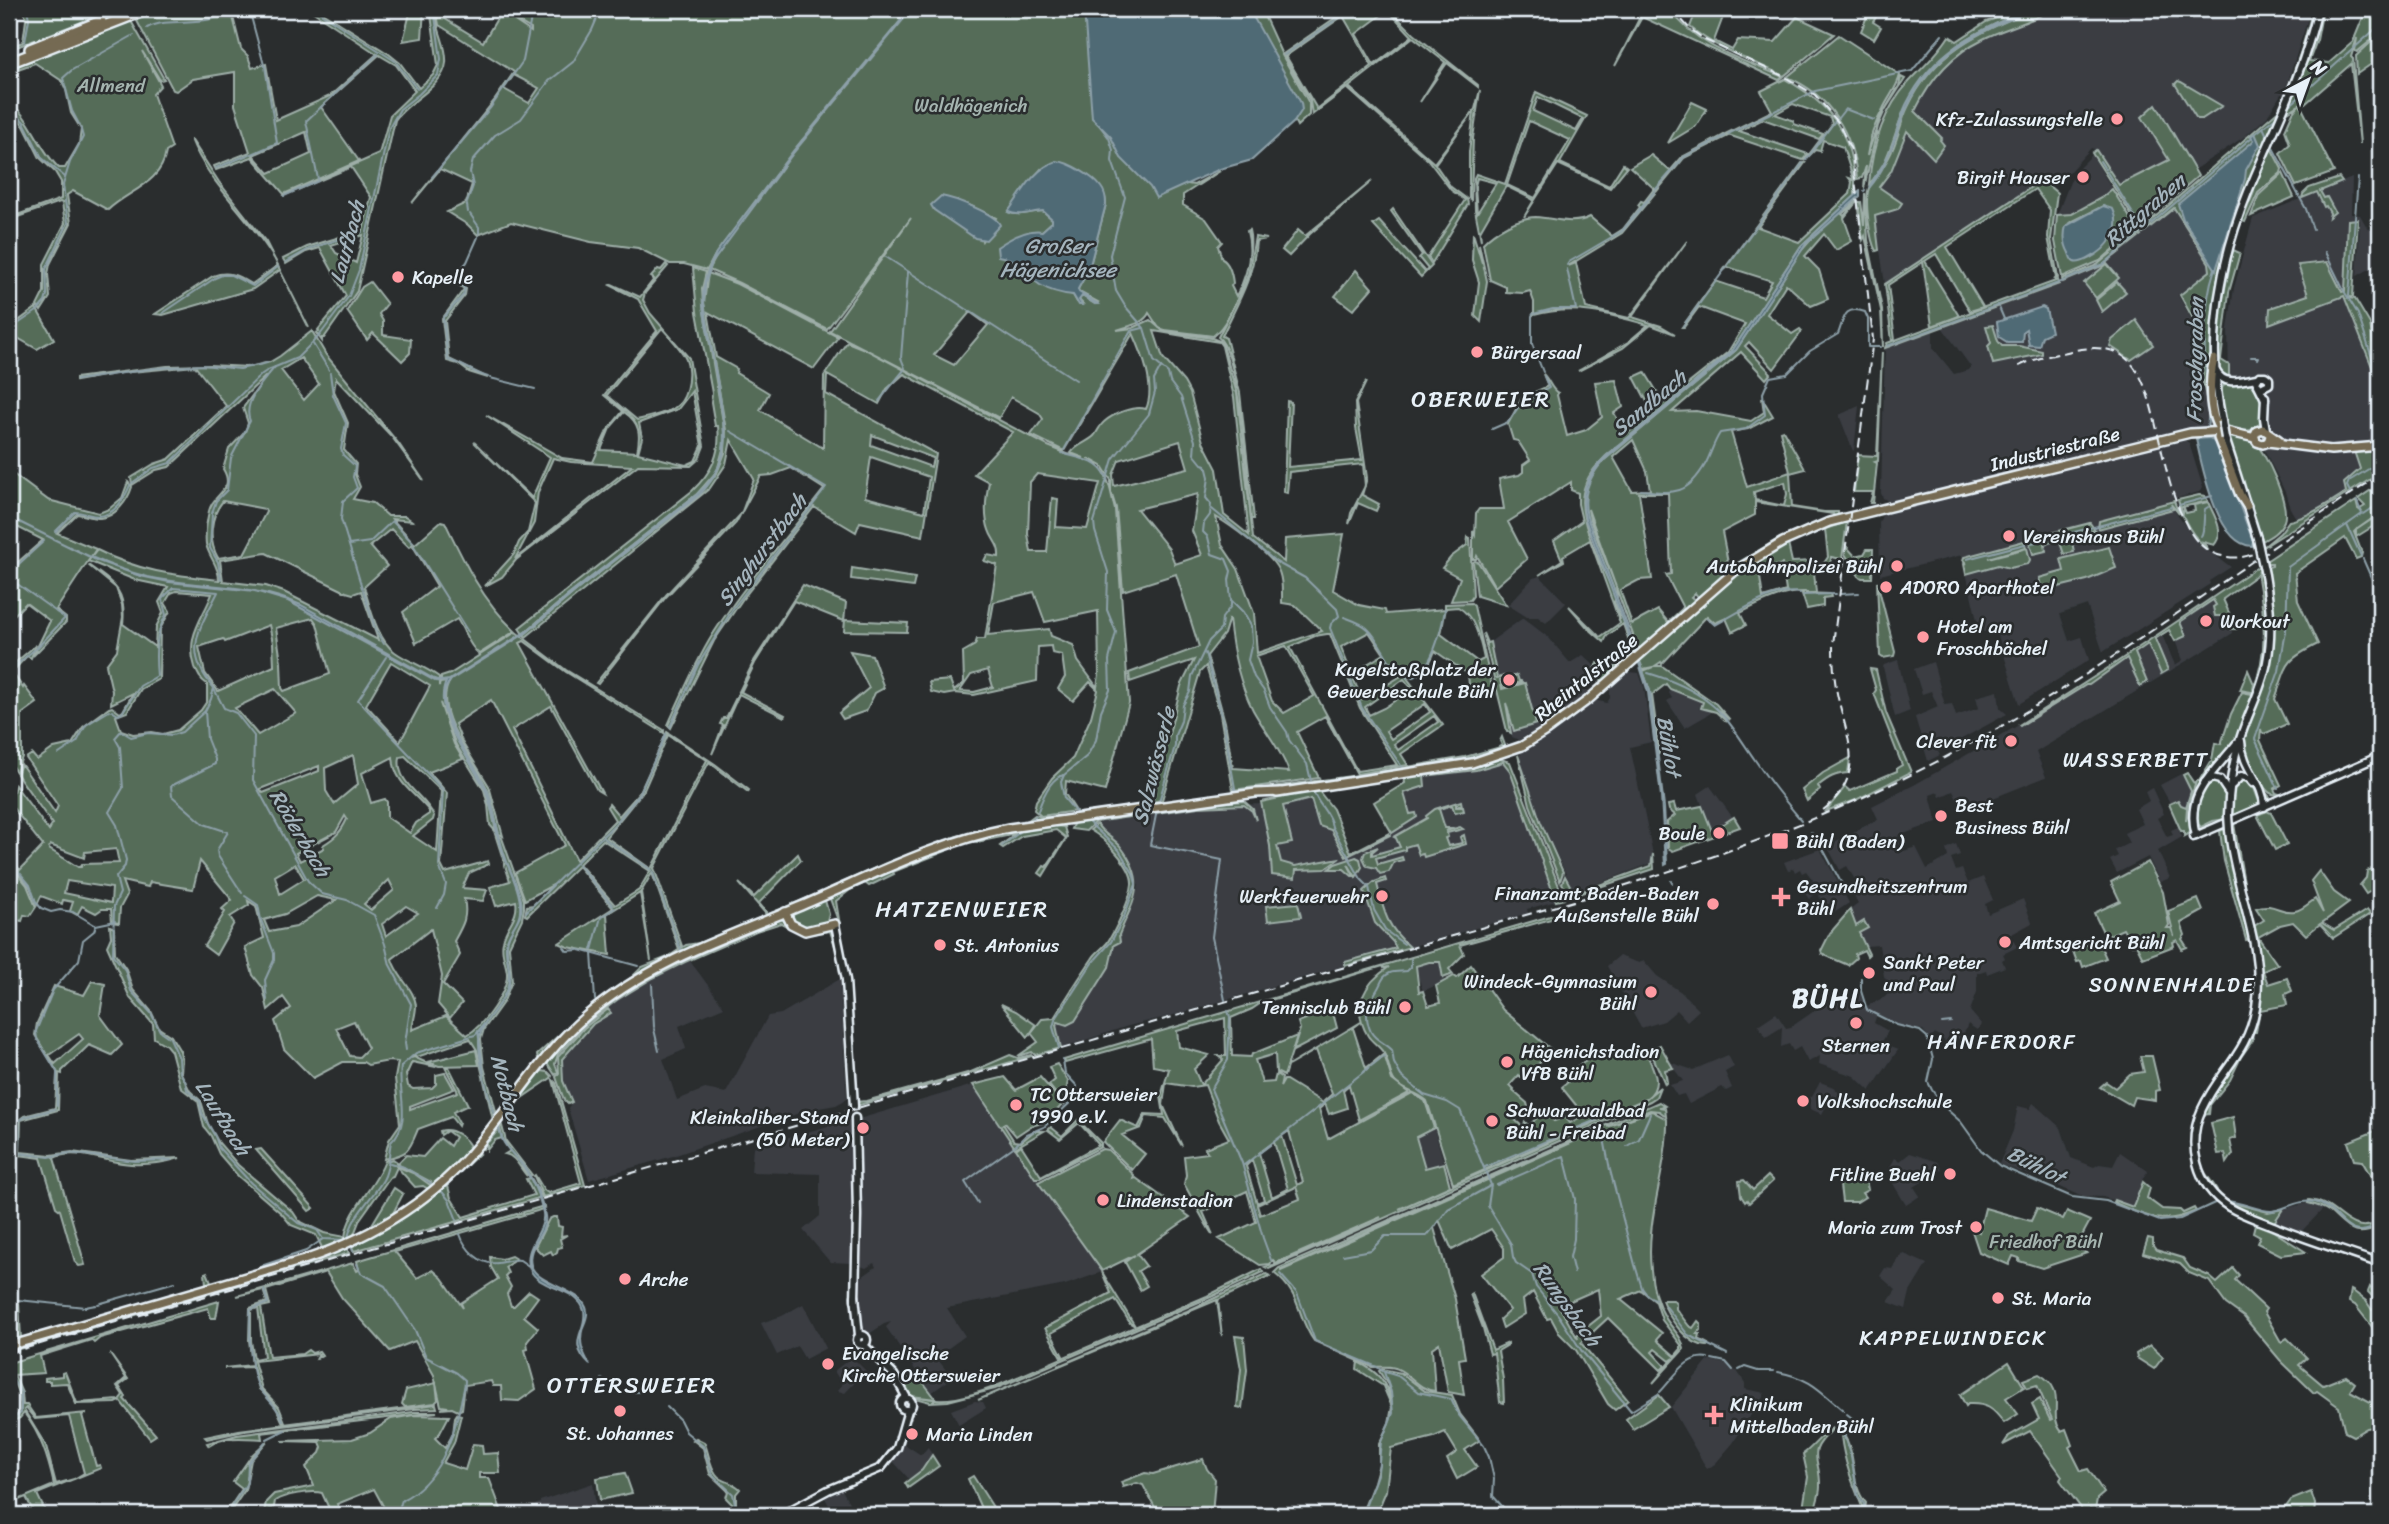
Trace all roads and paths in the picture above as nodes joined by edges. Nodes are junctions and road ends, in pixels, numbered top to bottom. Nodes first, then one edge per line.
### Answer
1 (132, 9) edge
2 (148, 9) edge
3 (2318, 9) edge
4 (9, 57) edge
5 (9, 63) edge
6 (2214, 359) junction
7 (2215, 370) junction
8 (2229, 381) junction
9 (2217, 395) junction
10 (2216, 430) junction
11 (2262, 434) junction
12 (2380, 446) edge
13 (2247, 506) joint
14 (1878, 509) joint
15 (2240, 738) junction
16 (2380, 757) edge
17 (2203, 783) junction
18 (2229, 792) junction
19 (2263, 797) junction
20 (2276, 802) junction
21 (2264, 807) junction
22 (2195, 822) junction
23 (2212, 829) junction
24 (787, 912) junction
25 (773, 918) junction
26 (792, 924) junction
27 (831, 924) joint
28 (855, 1106) dead end
29 (855, 1118) dead end
30 (2379, 1262) edge
31 (9, 1346) edge
32 (785, 1514) edge

1 - 4 highway
2 - 5 highway
3 - 6 main road
6 - 7 main road
6 - 10 main road
7 - 8 main road
7 - 9 main road
8 - 9 main road
8 - 11 main road
9 - 10 main road
10 - 11 main road, Industriestraße
10 - 13 main road
10 - 14 main road, Industriestraße
11 - 12 main road
13 - 15 main road, bridge
14 - 24 main road, Rheintalstraße
15 - 17 main road
15 - 18 main road
15 - 19 main road
16 - 20 main road
17 - 18 main road
17 - 22 main road
18 - 21 main road
18 - 30 main road, bridge
19 - 20 main road
19 - 21 main road
20 - 21 main road
21 - 23 main road
22 - 23 main road
22 - 23 main road
24 - 25 main road, Rheintalstraße
24 - 26 main road
25 - 26 main road
25 - 31 main road, Rheintalstraße
26 - 27 main road
27 - 28 main road
29 - 32 main road

